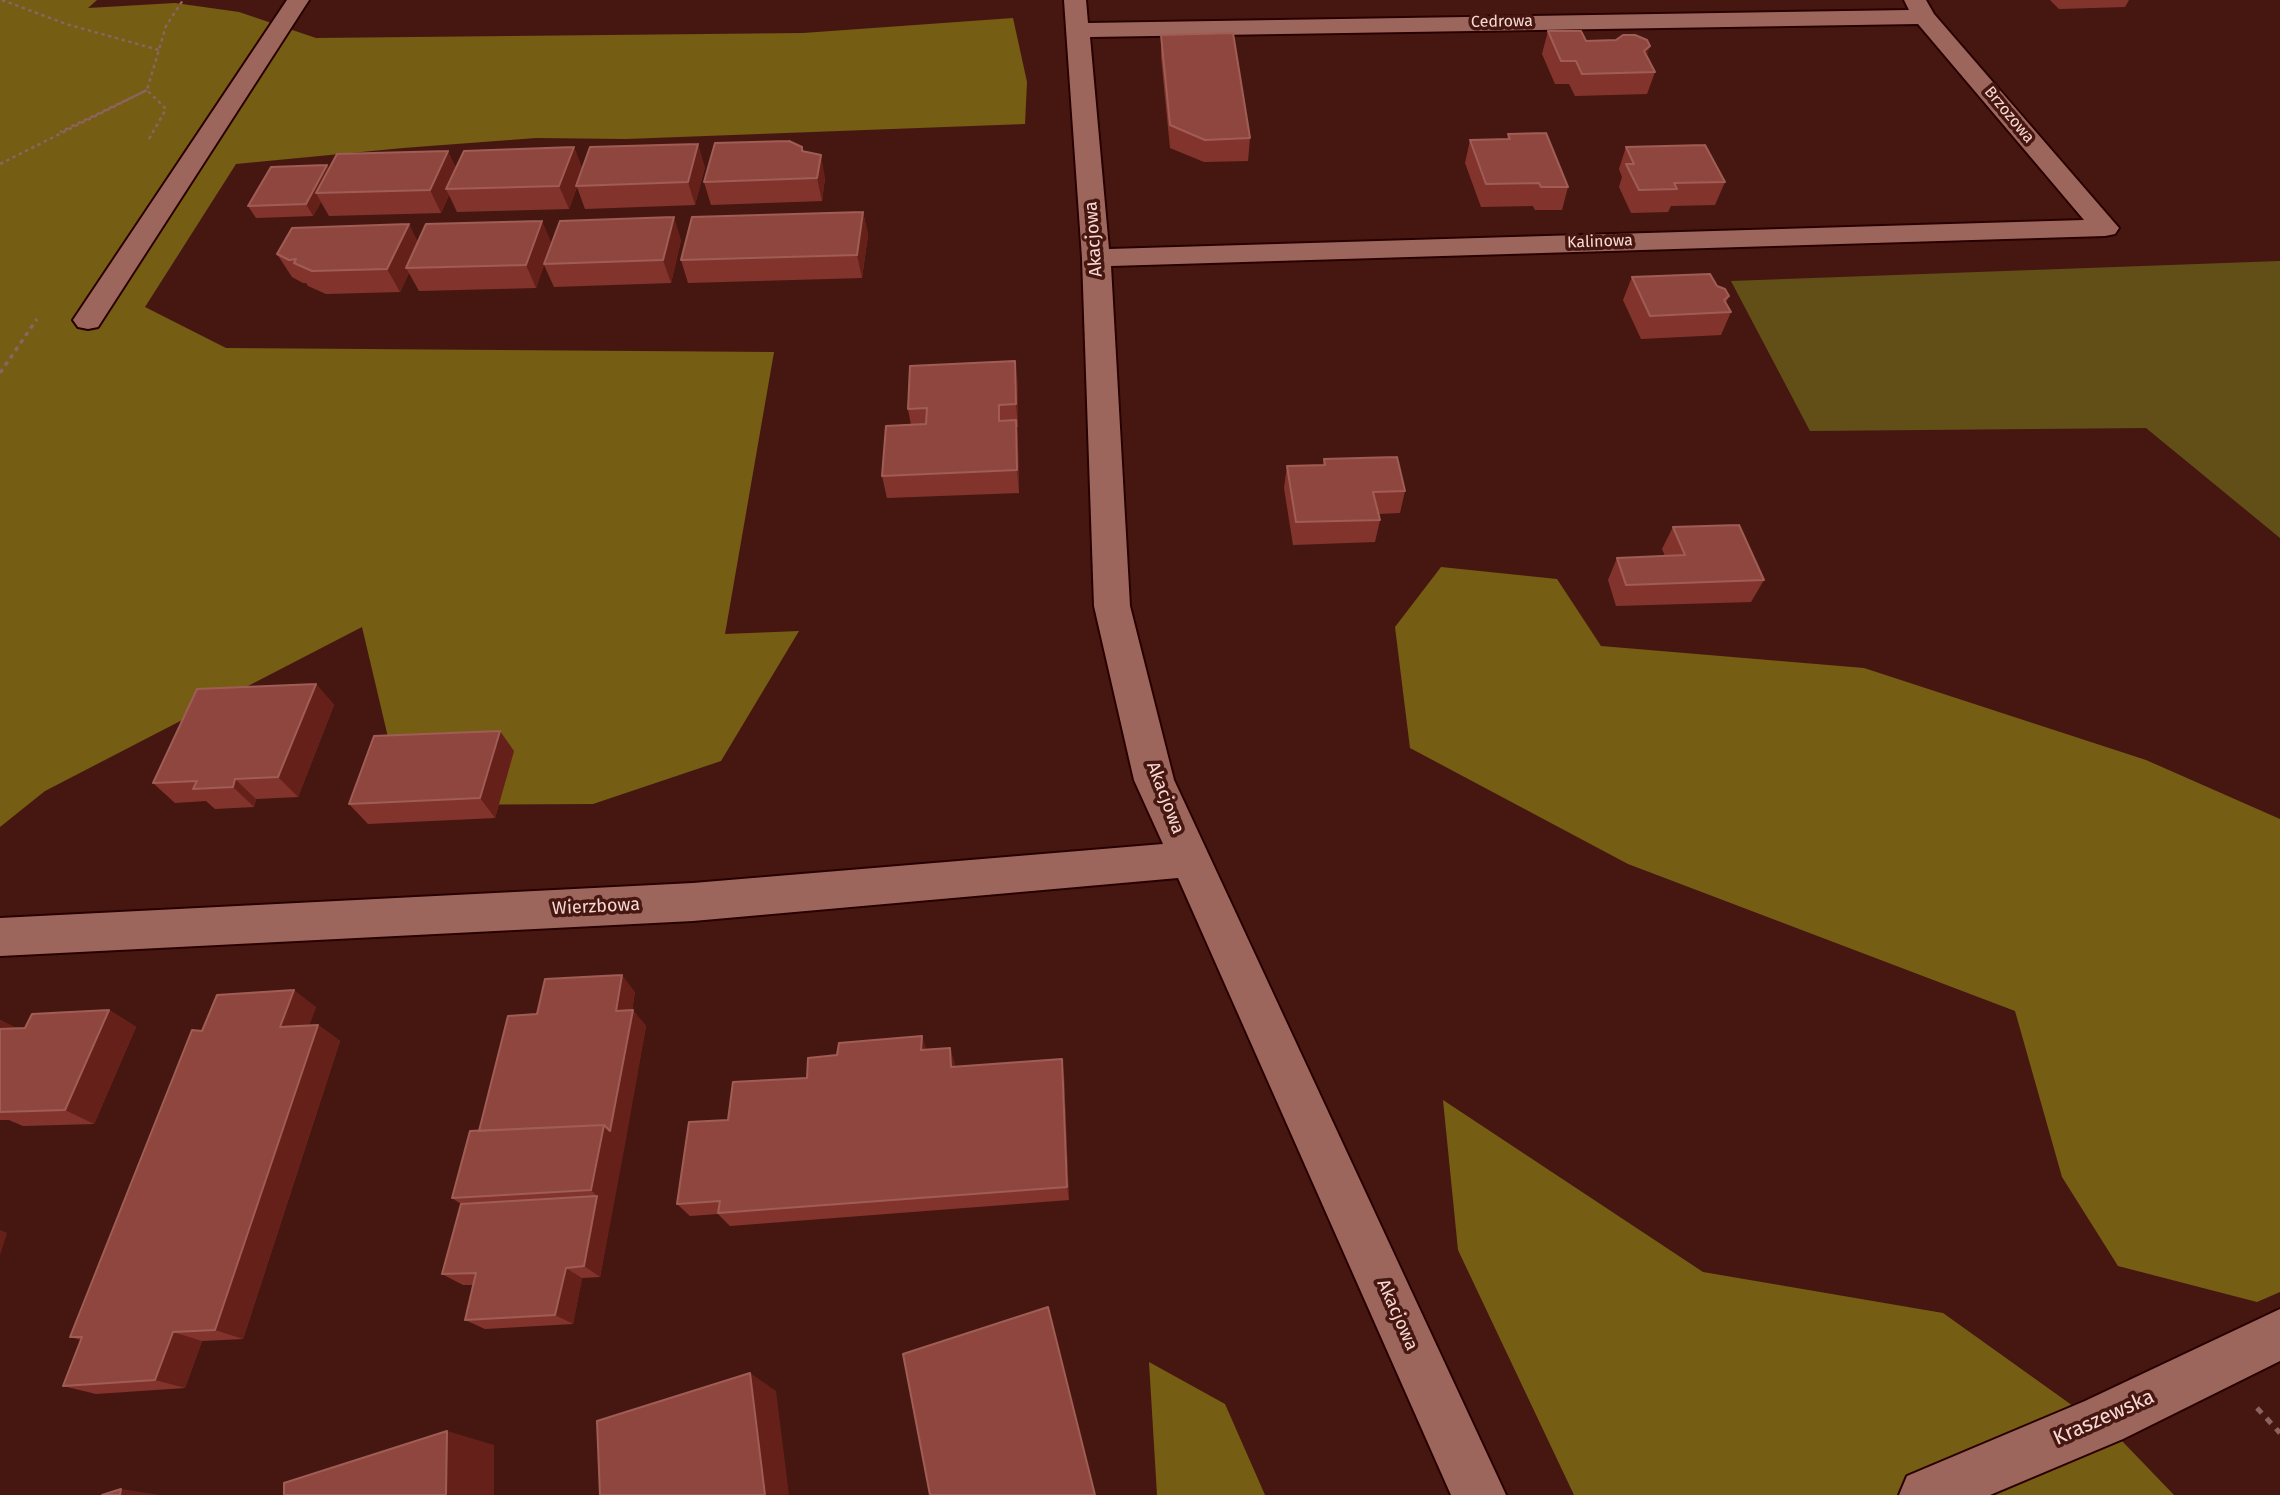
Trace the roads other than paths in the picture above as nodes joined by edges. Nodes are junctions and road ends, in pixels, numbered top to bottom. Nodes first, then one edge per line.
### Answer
1 (298, 0) edge
2 (1075, 0) edge
3 (1920, 8) edge
4 (1079, 30) junction
5 (2105, 228) joint
6 (1096, 258) junction
7 (88, 320) dead end
8 (1190, 859) junction
9 (0, 937) edge
10 (2280, 1335) edge
11 (1479, 1495) edge
12 (1926, 1495) edge

1 - 7 street
2 - 4 street, Akacjowa
3 - 4 street, Cedrowa
3 - 5 street, Brzozowa
4 - 6 street, Akacjowa
5 - 6 street, Kalinowa
6 - 8 street, Akacjowa
8 - 9 street, Wierzbowa
8 - 11 street, Akacjowa
10 - 12 street, Kraszewska

